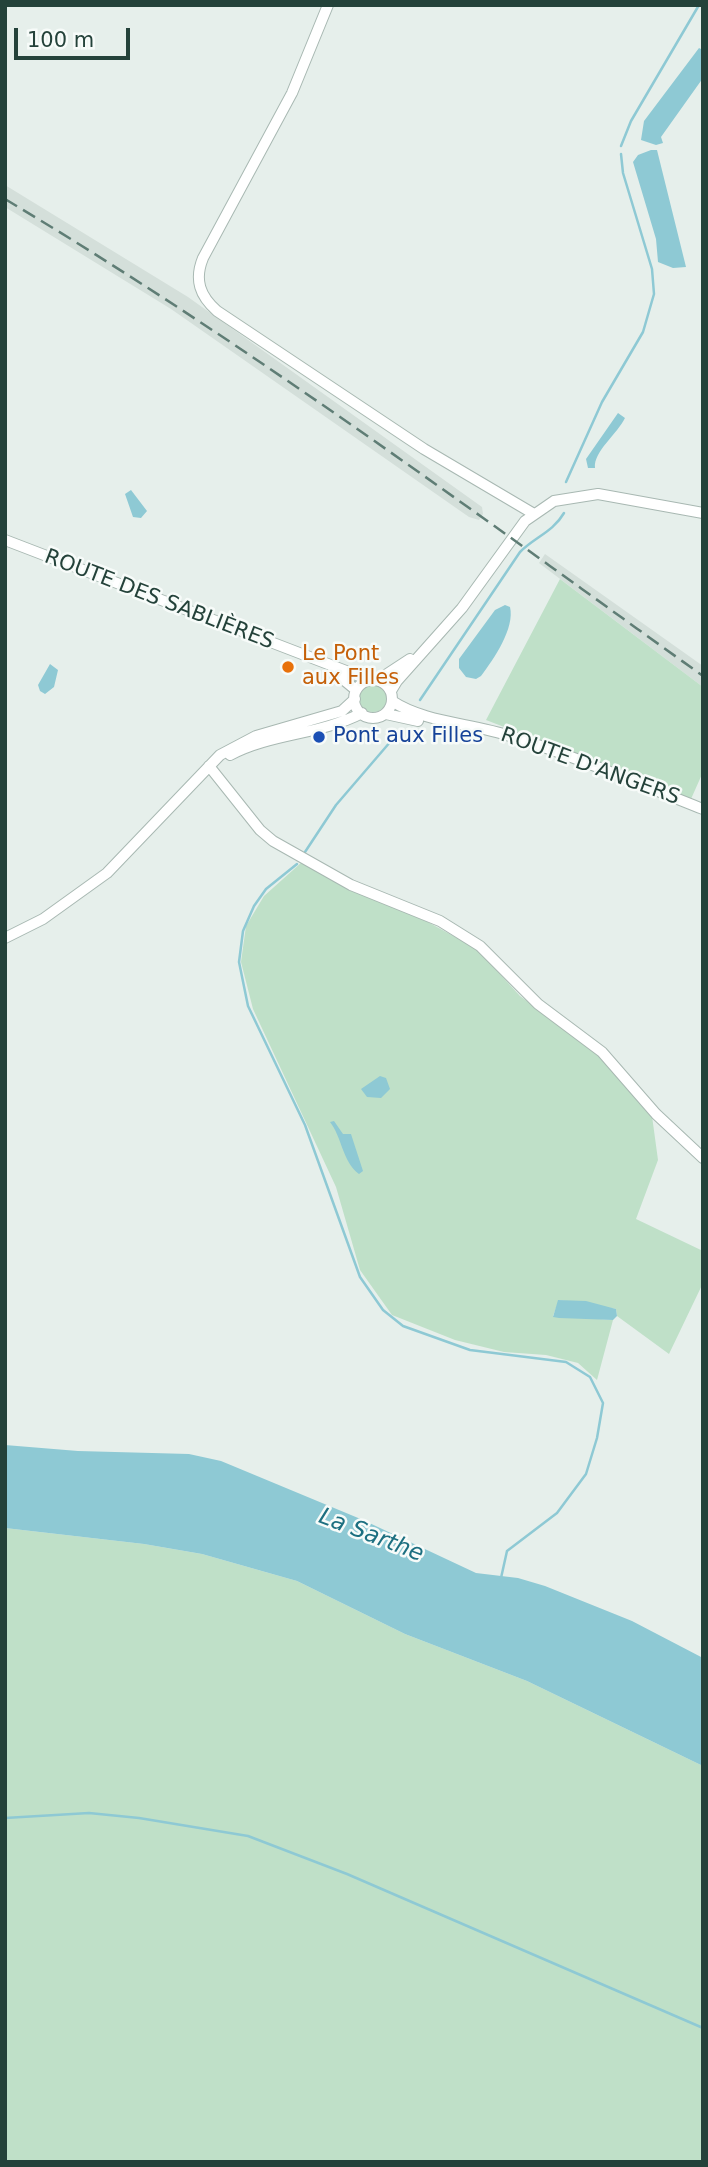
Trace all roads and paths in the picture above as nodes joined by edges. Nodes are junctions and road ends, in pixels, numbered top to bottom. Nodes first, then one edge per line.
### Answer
1 (328, 5) edge
2 (703, 513) edge
3 (529, 517) junction
4 (5, 540) edge
5 (434, 640) junction
6 (312, 660) junction
7 (373, 680) junction
8 (356, 695) junction
9 (391, 696) junction
10 (362, 713) junction
11 (386, 714) junction
12 (477, 726) junction
13 (209, 766) junction
14 (703, 809) edge
15 (5, 938) edge
16 (703, 1157) edge

1 - 3 street
2 - 3 street
3 - 5 street
4 - 6 street, ROUTE DES SABLIÈRES
5 - 7 street
5 - 9 street
6 - 7 street, ROUTE DES SABLIÈRES
6 - 8 street, ROUTE DES SABLIÈRES
7 - 8 street
7 - 9 street
8 - 10 street
8 - 13 street
9 - 11 street
9 - 12 street, ROUTE D'ANGERS
10 - 11 street
10 - 13 street
11 - 12 street, ROUTE D'ANGERS
12 - 14 street, ROUTE D'ANGERS
13 - 15 street
13 - 16 street

